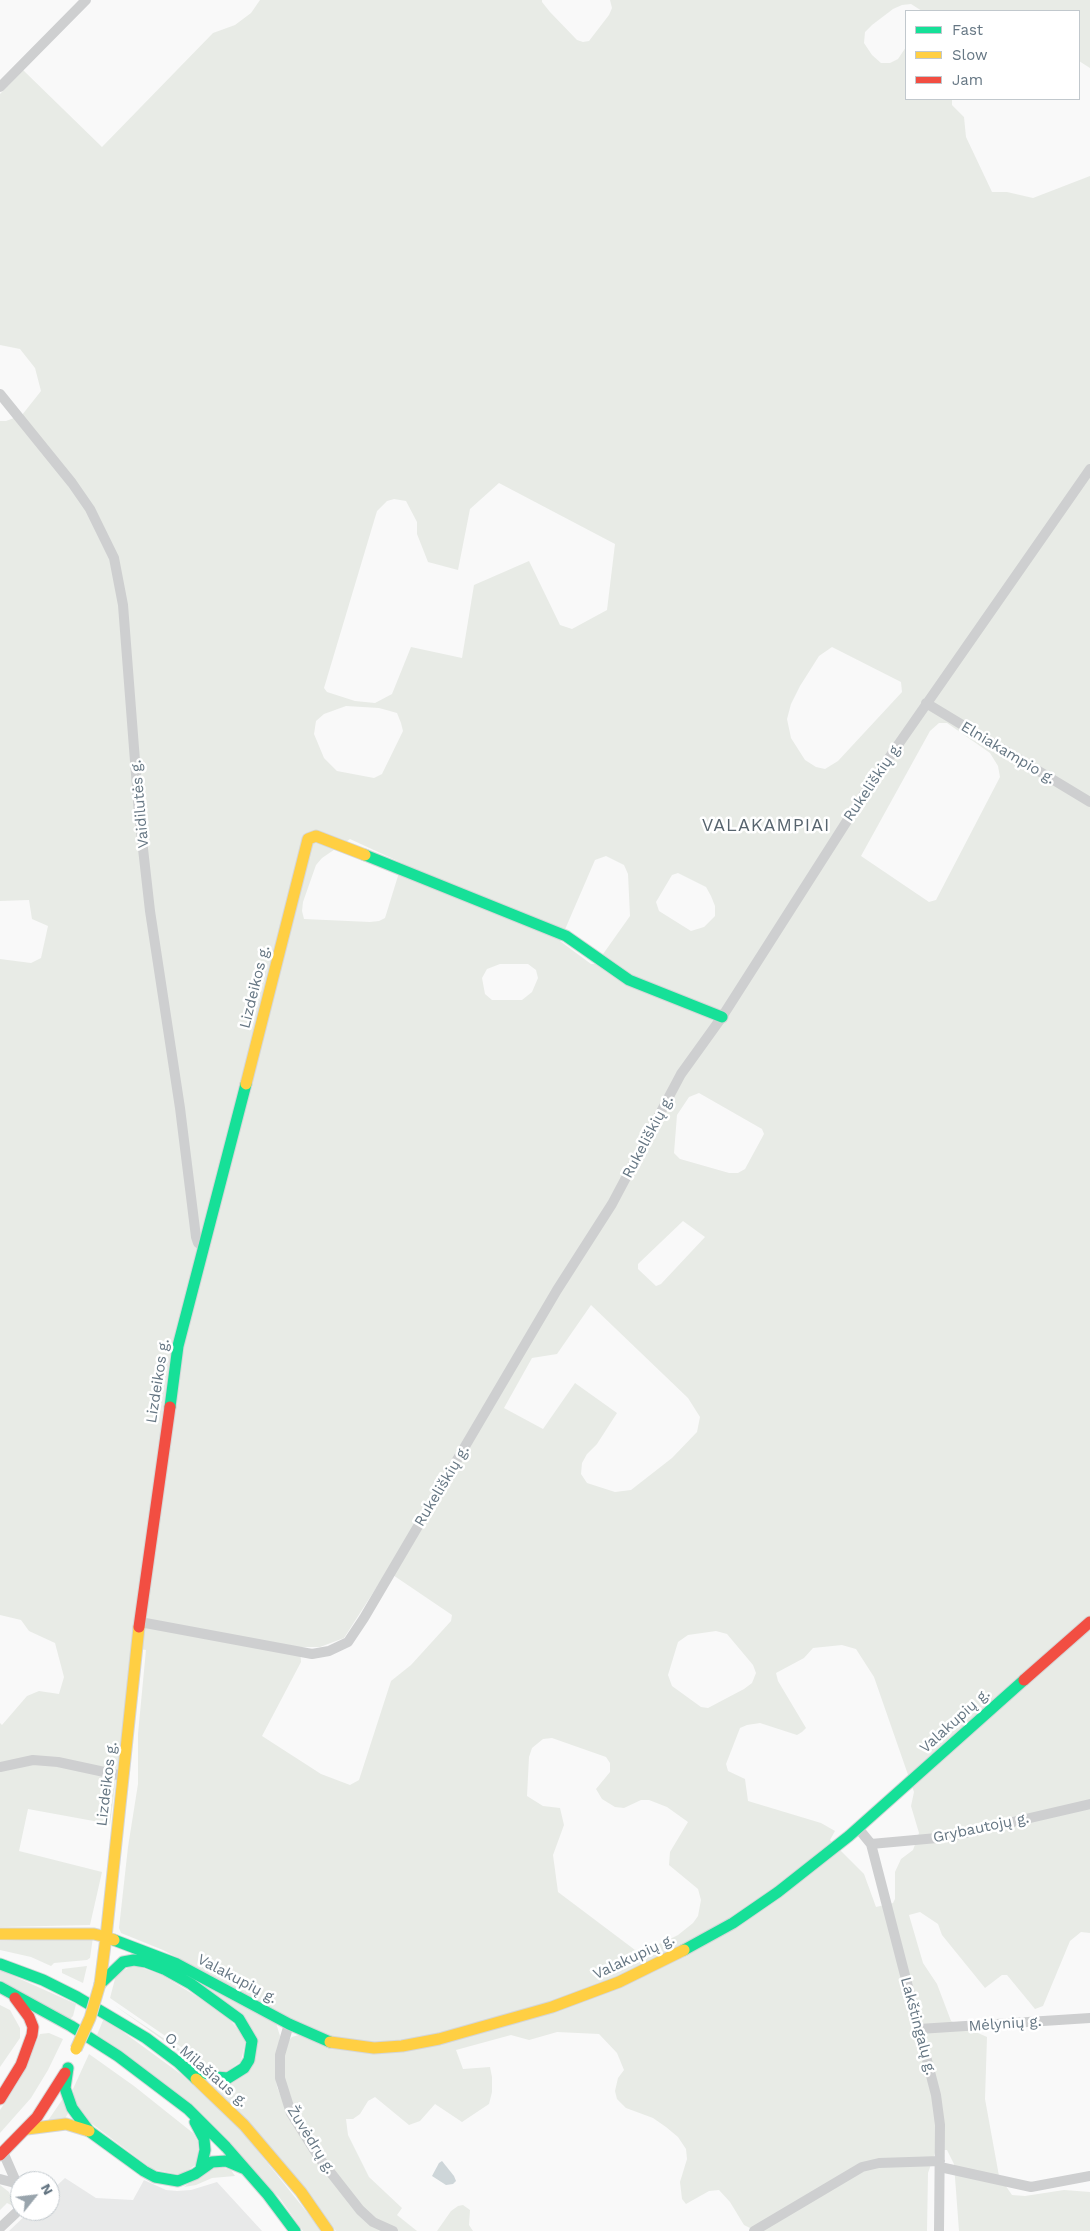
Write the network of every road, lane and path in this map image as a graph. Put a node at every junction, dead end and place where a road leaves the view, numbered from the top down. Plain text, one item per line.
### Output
1 (86, 0) edge
2 (0, 87) edge
3 (0, 394) edge
4 (1090, 469) edge
5 (926, 703) junction
6 (1090, 802) edge
7 (722, 1016) junction
8 (203, 1245) junction
9 (140, 1622) junction
10 (1090, 1622) edge
11 (0, 1767) edge
12 (123, 1776) junction
13 (1090, 1804) edge
14 (858, 1828) junction
15 (871, 1844) junction
16 (0, 1934) edge
17 (106, 1936) junction
18 (0, 1964) edge
19 (164, 1969) junction
20 (201, 1976) junction
21 (100, 1984) junction
22 (4, 1989) edge
23 (1090, 2018) edge
24 (289, 2024) junction
25 (919, 2029) junction
26 (178, 2062) junction
27 (68, 2068) junction
28 (0, 2100) edge
29 (188, 2109) junction
30 (27, 2129) junction
31 (89, 2132) junction
32 (2, 2154) edge
33 (940, 2164) junction
34 (201, 2168) junction
35 (246, 2169) junction
36 (10, 2171) edge
37 (1090, 2176) edge
38 (10, 2218) edge
39 (0, 2228) edge
40 (295, 2231) edge
41 (328, 2231) edge
42 (393, 2231) edge
43 (754, 2231) edge
44 (939, 2231) edge

1 - 2 street
3 - 8 street, Vaidilutės g.
4 - 5 street, Rukeliškių g.
5 - 6 street, Elniakampio g.
5 - 7 street, Rukeliškių g.
7 - 8 street, Lizdeikos g.
7 - 9 street, Rukeliškių g.
8 - 9 street, Lizdeikos g.
9 - 12 street, Lizdeikos g.
10 - 14 street, Valakupių g.
11 - 12 street
12 - 17 street, Lizdeikos g.
13 - 15 street, Grybautojų g.
14 - 15 street, Lakštingalų g.
14 - 24 street, Valakupių g.
15 - 25 street, Lakštingalų g.
16 - 17 street, Valakupių g.
17 - 20 street, Valakupių g.
17 - 21 street, Lizdeikos g.
18 - 26 street, O. Milašiaus g.
19 - 20 street
19 - 21 street
19 - 26 street
20 - 24 street, Valakupių g.
21 - 27 street, Lizdeikos g., bridge
22 - 28 street
22 - 29 street
23 - 25 street, Mėlynių g.
24 - 42 street, Žuvėdrų g.
25 - 33 street, Lakštingalų g.
26 - 41 street, O. Milašiaus g.
27 - 30 street
27 - 31 street
29 - 34 street
29 - 35 street
30 - 31 street
30 - 32 street
31 - 34 street
32 - 36 street
33 - 37 street
33 - 43 street
33 - 44 street, Lakštingalų g.
34 - 35 street
35 - 40 street
38 - 39 street

